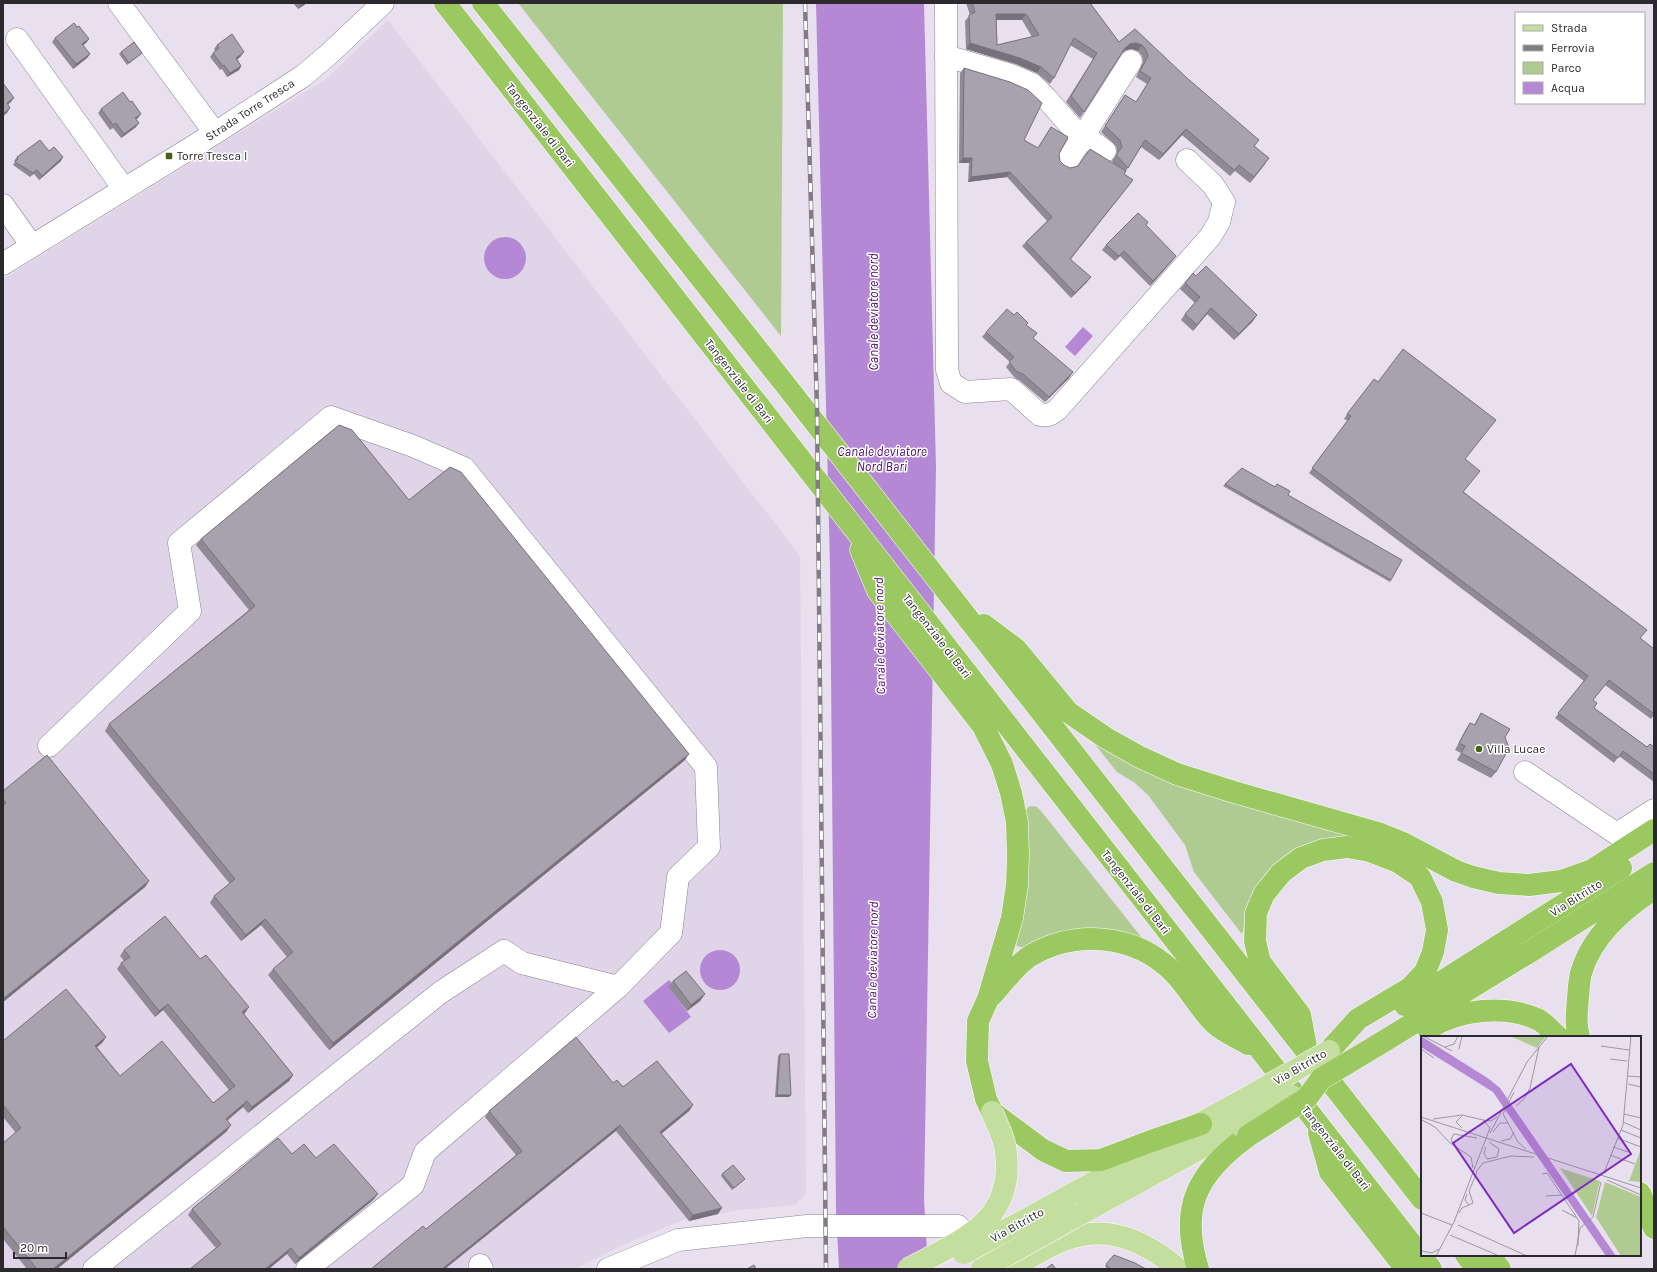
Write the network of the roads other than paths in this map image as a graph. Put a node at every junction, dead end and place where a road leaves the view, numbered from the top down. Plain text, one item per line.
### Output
1 (120, 3) edge
2 (384, 3) edge
3 (445, 3) edge
4 (483, 3) edge
5 (946, 3) edge
6 (18, 39) dead end
7 (946, 56) junction
8 (1131, 61) dead end
9 (215, 133) junction
10 (1085, 136) junction
11 (1105, 151) dead end
12 (1068, 160) dead end
13 (1187, 160) dead end
14 (124, 189) junction
15 (3, 204) edge
16 (32, 246) junction
17 (3, 264) edge
18 (961, 608) junction
19 (944, 659) junction
20 (49, 746) dead end
21 (1526, 772) dead end
22 (1654, 810) edge
23 (1654, 830) edge
24 (1654, 847) edge
25 (1654, 872) edge
26 (1654, 889) edge
27 (618, 987) junction
28 (988, 999) junction
29 (1557, 1036) edge
30 (1579, 1036) edge
31 (1370, 1038) junction
32 (1259, 1050) junction
33 (1307, 1051) junction
34 (1335, 1059) junction
35 (992, 1112) junction
36 (1316, 1122) junction
37 (1200, 1124) junction
38 (1245, 1131) junction
39 (1398, 1168) junction
40 (1421, 1183) edge
41 (1641, 1196) edge
42 (1421, 1198) edge
43 (1654, 1228) edge
44 (1467, 1256) edge
45 (1490, 1256) edge
46 (94, 1269) edge
47 (307, 1269) edge
48 (608, 1269) edge
49 (908, 1269) edge
50 (935, 1269) edge
51 (982, 1269) edge
52 (995, 1269) edge
53 (1009, 1269) edge
54 (1178, 1269) edge
55 (1198, 1269) edge
56 (1406, 1269) edge
57 (1431, 1269) edge
58 (1477, 1269) edge
59 (1500, 1269) edge

1 - 9 street
2 - 9 street, Strada Torre Tresca
3 - 19 highway, Tangenziale di Bari
4 - 18 highway
5 - 7 street
6 - 14 street
7 - 10 street
7 - 13 street
8 - 10 street
9 - 14 street, Strada Torre Tresca
10 - 11 street
10 - 12 street
14 - 16 street, Strada Torre Tresca
15 - 16 street
16 - 17 street, Strada Torre Tresca
18 - 23 highway
18 - 33 highway
19 - 28 highway
19 - 32 highway, Tangenziale di Bari
20 - 27 street
21 - 22 street
24 - 31 highway, Via Bitritto
25 - 31 highway, Via Bitritto
26 - 30 highway
27 - 46 street
27 - 47 street
28 - 32 highway
28 - 35 highway
29 - 34 highway
31 - 34 highway, Via Bitritto, bridge
32 - 36 highway, Tangenziale di Bari
33 - 34 highway
33 - 39 highway
34 - 37 main road, Via Bitritto, bridge
34 - 38 highway, Via Bitritto, bridge
35 - 37 highway
35 - 49 main road, bridge
36 - 56 highway
36 - 57 highway, Tangenziale di Bari
37 - 50 main road, Via Bitritto, bridge
38 - 51 main road, Via Bitritto, bridge
38 - 55 highway
39 - 40 highway
39 - 42 highway
41 - 43 highway
44 - 58 highway
45 - 59 highway
48 - 52 street, bridge
53 - 54 main road

